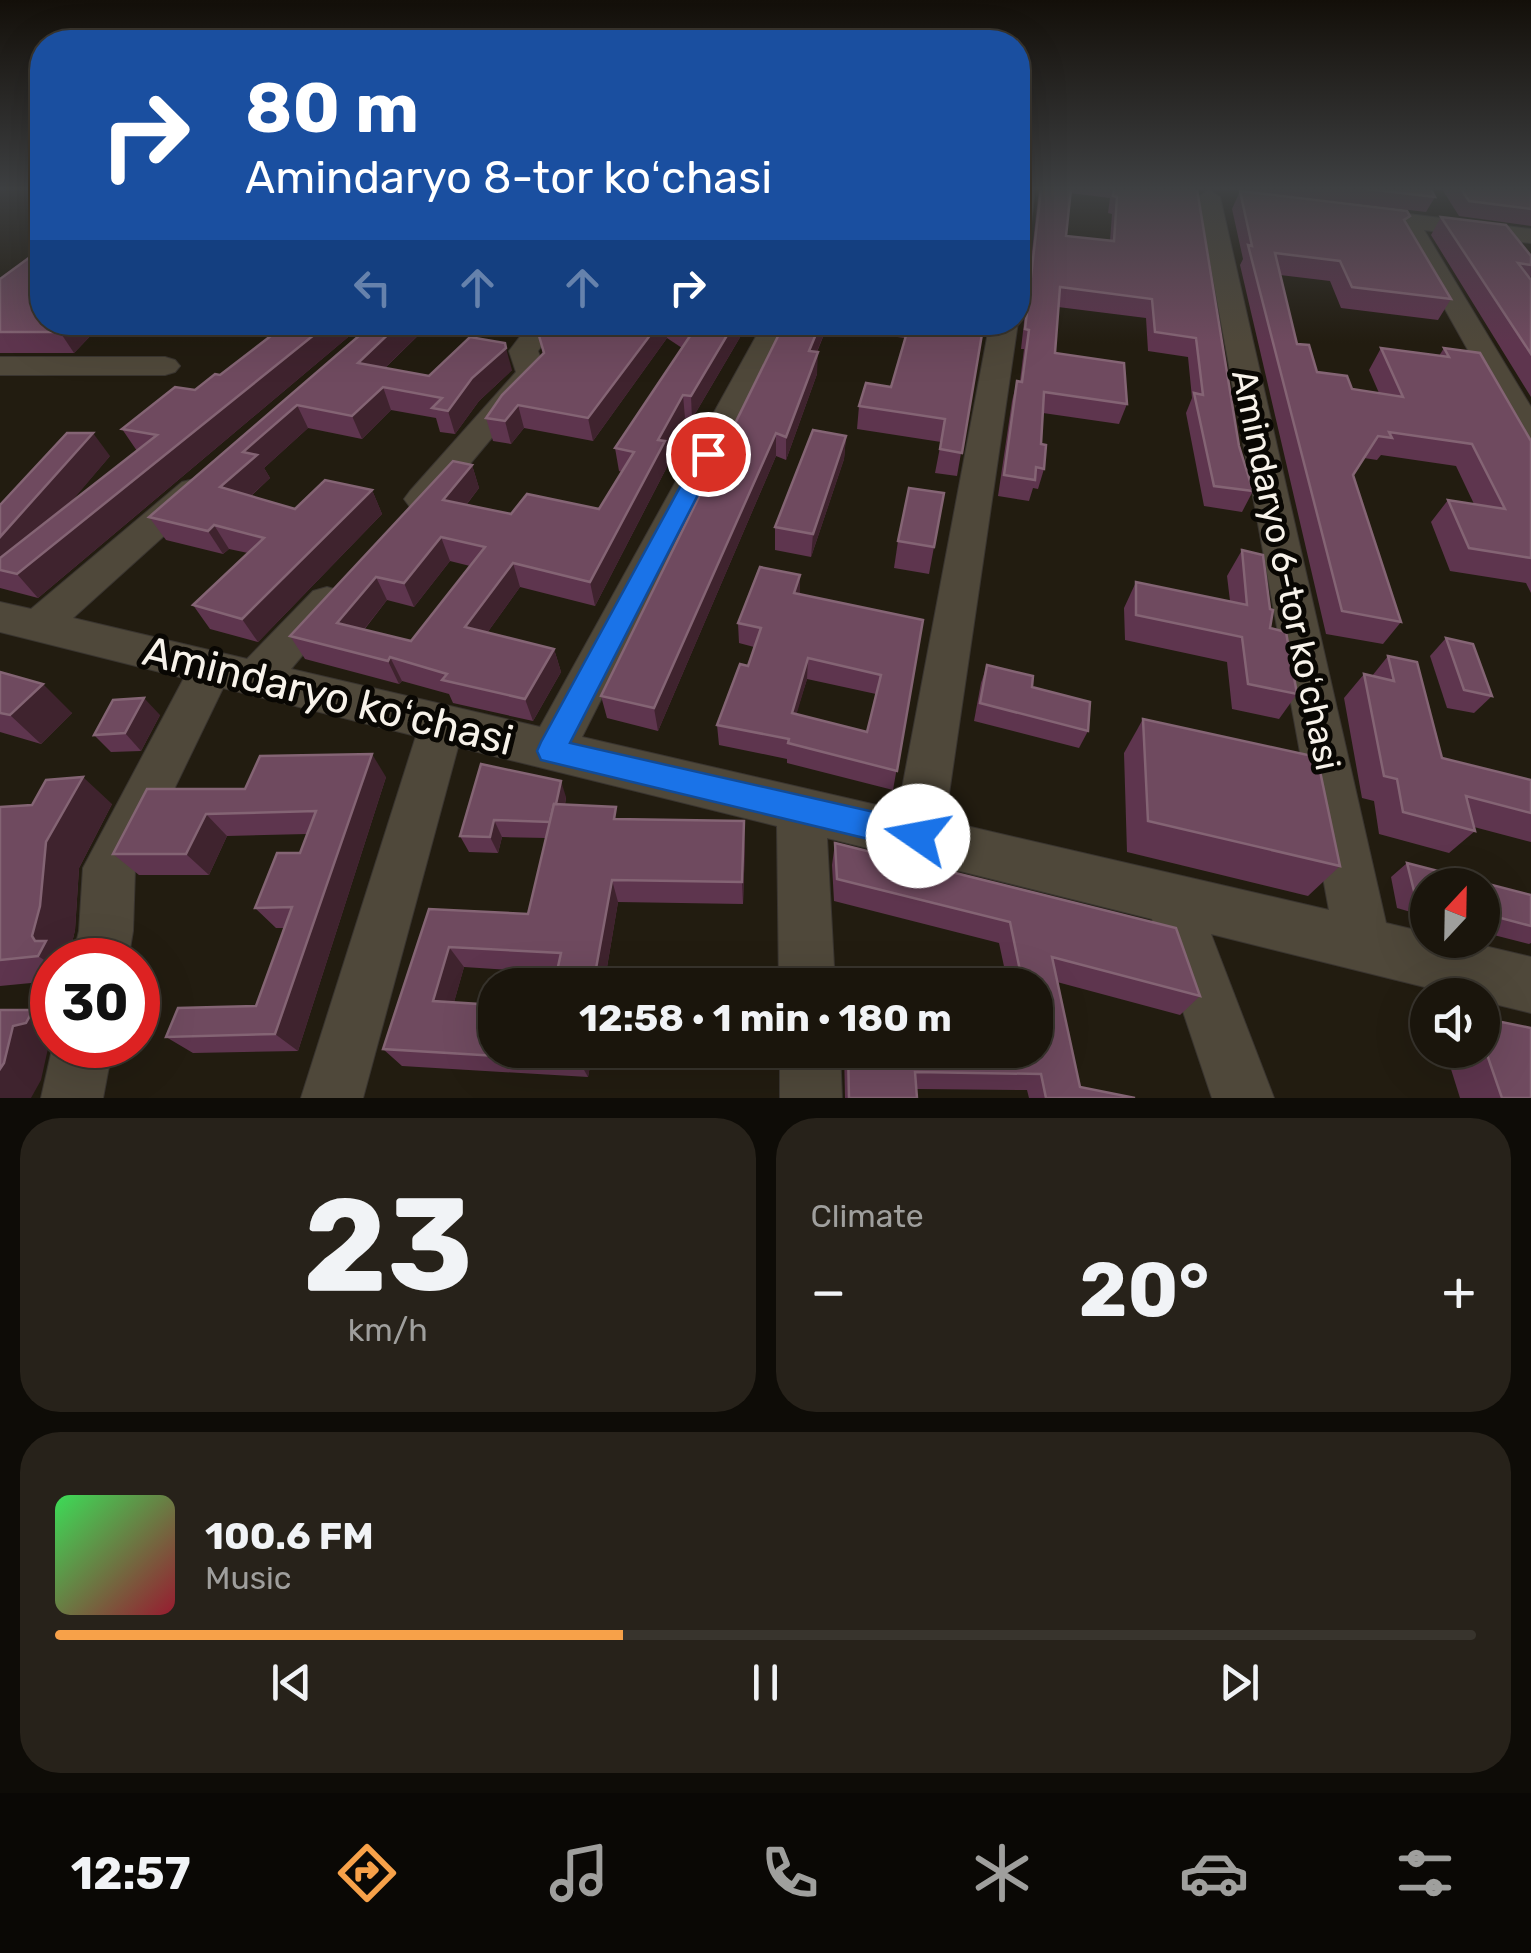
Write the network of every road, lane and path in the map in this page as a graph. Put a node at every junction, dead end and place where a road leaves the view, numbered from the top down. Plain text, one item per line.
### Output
1 (1217, 240) edge
2 (1418, 240) edge
3 (535, 335) edge
4 (771, 335) edge
5 (1002, 335) edge
6 (0, 366) edge
7 (166, 366) dead end
8 (1531, 434) edge
9 (213, 474) edge
10 (393, 530) edge
11 (352, 574) edge
12 (19, 622) edge
13 (235, 672) junction
14 (442, 724) junction
15 (551, 751) junction
16 (801, 811) junction
17 (918, 836) junction
18 (1171, 898) junction
19 (105, 938) edge
20 (1363, 943) junction
21 (806, 968) edge
22 (1531, 985) edge
23 (78, 1068) edge
24 (811, 1068) edge
25 (72, 1098) edge
26 (332, 1098) edge
27 (812, 1098) edge
28 (1243, 1098) edge

1 - 20 street, Amindaryo 6-tor koʻchasi
2 - 8 street
3 - 10 street
4 - 15 street
5 - 17 street
6 - 7 street
9 - 12 street
11 - 13 street
12 - 13 street, Amindaryo koʻchasi
13 - 14 street, Amindaryo koʻchasi
13 - 19 street
14 - 15 street, Amindaryo koʻchasi
14 - 26 street
15 - 16 street, Amindaryo koʻchasi
16 - 17 street, Amindaryo koʻchasi
16 - 21 street
17 - 18 street, Amindaryo koʻchasi
18 - 20 street, Amindaryo koʻchasi
18 - 28 street
20 - 22 street, Amindaryo koʻchasi
23 - 25 street
24 - 27 street

